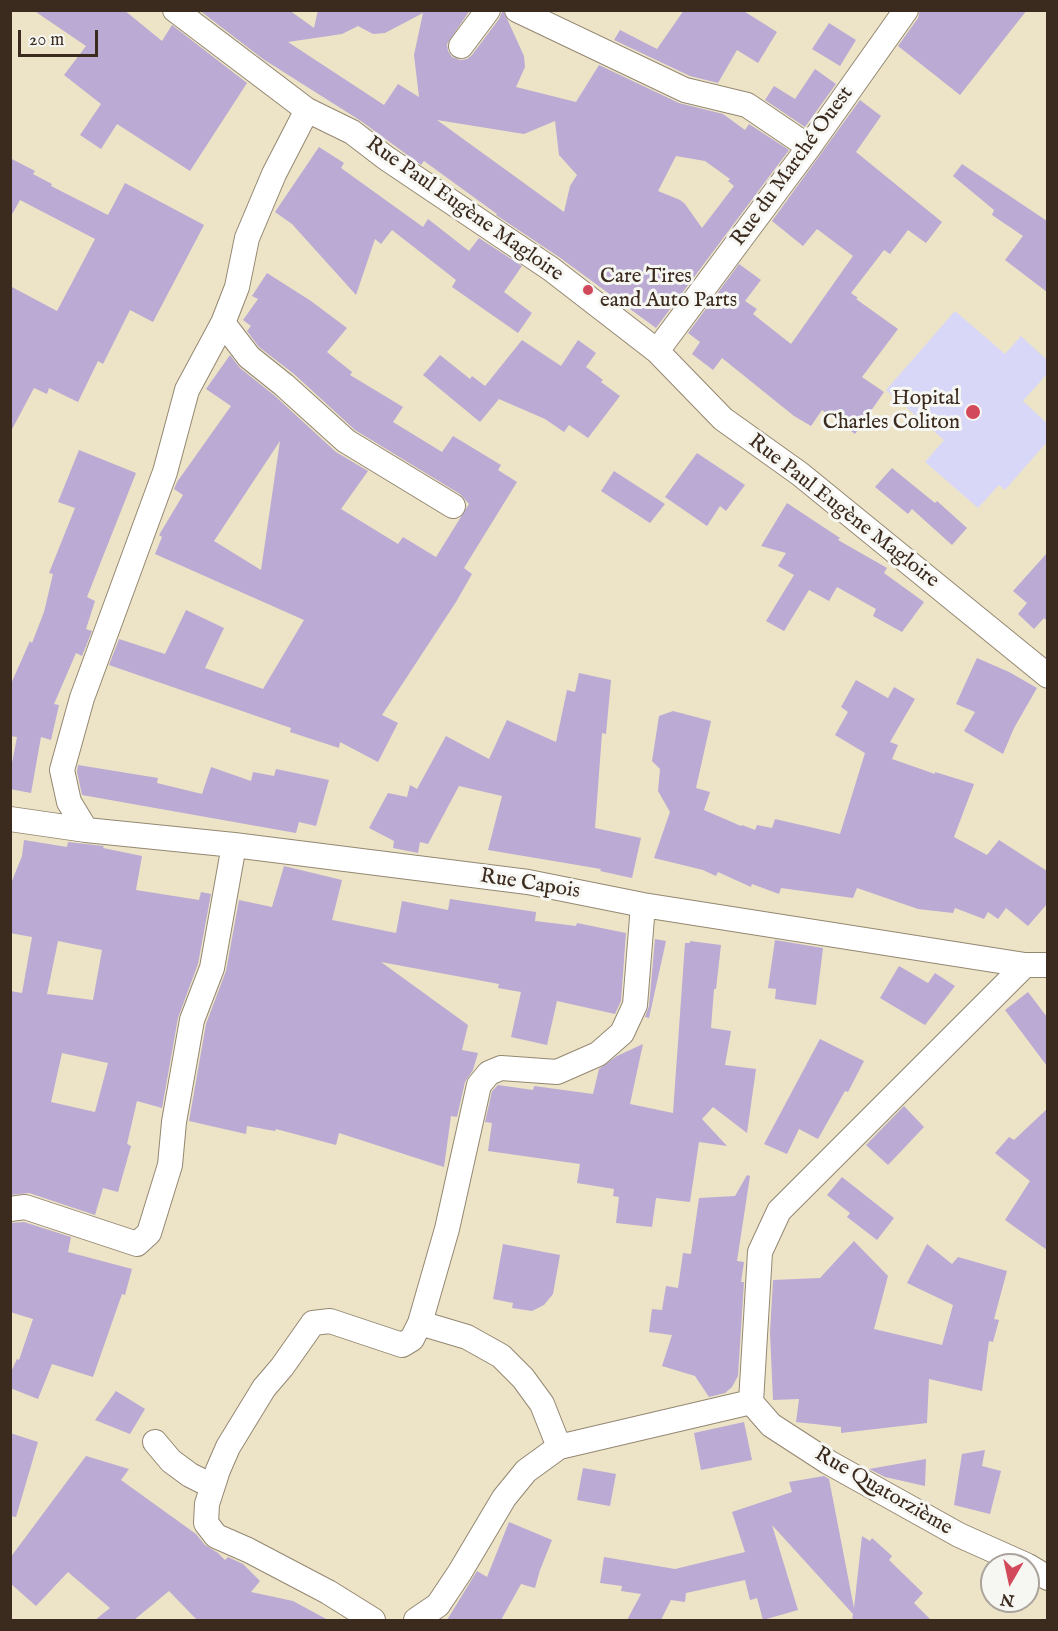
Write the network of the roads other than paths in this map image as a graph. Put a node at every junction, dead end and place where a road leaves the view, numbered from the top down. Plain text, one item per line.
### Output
1 (175, 10) edge
2 (488, 10) edge
3 (517, 10) edge
4 (906, 10) edge
5 (461, 46) dead end
6 (307, 110) junction
7 (808, 147) junction
8 (223, 322) junction
9 (657, 351) junction
10 (453, 506) dead end
11 (1047, 676) edge
12 (10, 819) edge
13 (86, 830) junction
14 (234, 845) junction
15 (643, 905) junction
16 (1036, 965) edge
17 (10, 1209) edge
18 (420, 1323) junction
19 (751, 1402) junction
20 (155, 1442) dead end
21 (559, 1447) junction
22 (212, 1486) junction
23 (1000, 1553) edge
24 (373, 1620) edge
25 (416, 1620) edge

1 - 6 street, Rue Paul Eugène Magloire
2 - 5 street
3 - 7 street
4 - 7 street, Rue du Marché Ouest
6 - 8 street
6 - 9 street, Rue Paul Eugène Magloire
7 - 9 street, Rue du Marché Ouest
8 - 10 street
8 - 13 street
9 - 11 street, Rue Paul Eugène Magloire
12 - 13 street, Rue Capois
13 - 14 street, Rue Capois
14 - 15 street, Rue Capois
14 - 17 street
15 - 16 street, Rue Capois
15 - 18 street
16 - 19 street
18 - 21 street
18 - 22 street
19 - 21 street
19 - 23 street, Rue Quatorzième
20 - 22 street
21 - 25 street
22 - 24 street

